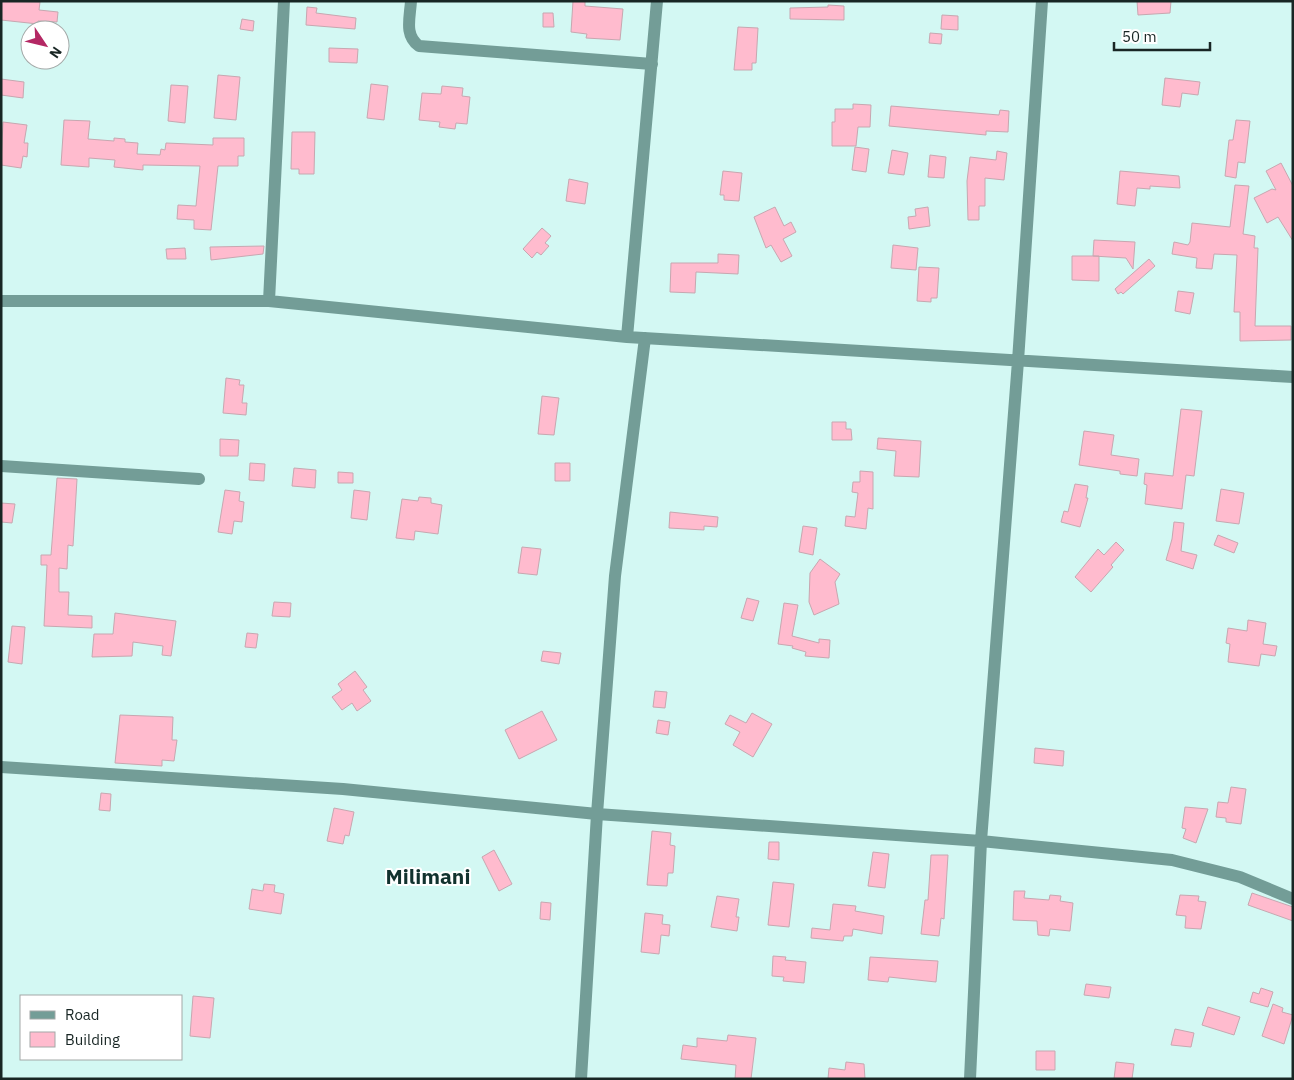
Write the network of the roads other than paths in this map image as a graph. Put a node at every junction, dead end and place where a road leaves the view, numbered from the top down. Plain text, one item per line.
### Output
1 (284, 1) edge
2 (411, 1) edge
3 (657, 1) edge
4 (1042, 1) edge
5 (652, 64) junction
6 (1, 301) edge
7 (268, 301) junction
8 (627, 336) junction
9 (644, 338) junction
10 (1018, 361) junction
11 (1293, 377) edge
12 (1, 466) edge
13 (199, 479) dead end
14 (1, 767) edge
15 (597, 814) junction
16 (981, 841) junction
17 (1293, 899) edge
18 (581, 1079) edge
19 (970, 1079) edge

1 - 7 street
2 - 5 street
3 - 5 street
4 - 10 street
5 - 8 street
6 - 7 street
7 - 8 street
8 - 9 street
9 - 10 street
9 - 15 street
10 - 11 street
10 - 16 street
12 - 13 street
14 - 15 street
15 - 16 street
15 - 18 street
16 - 17 street
16 - 19 street

